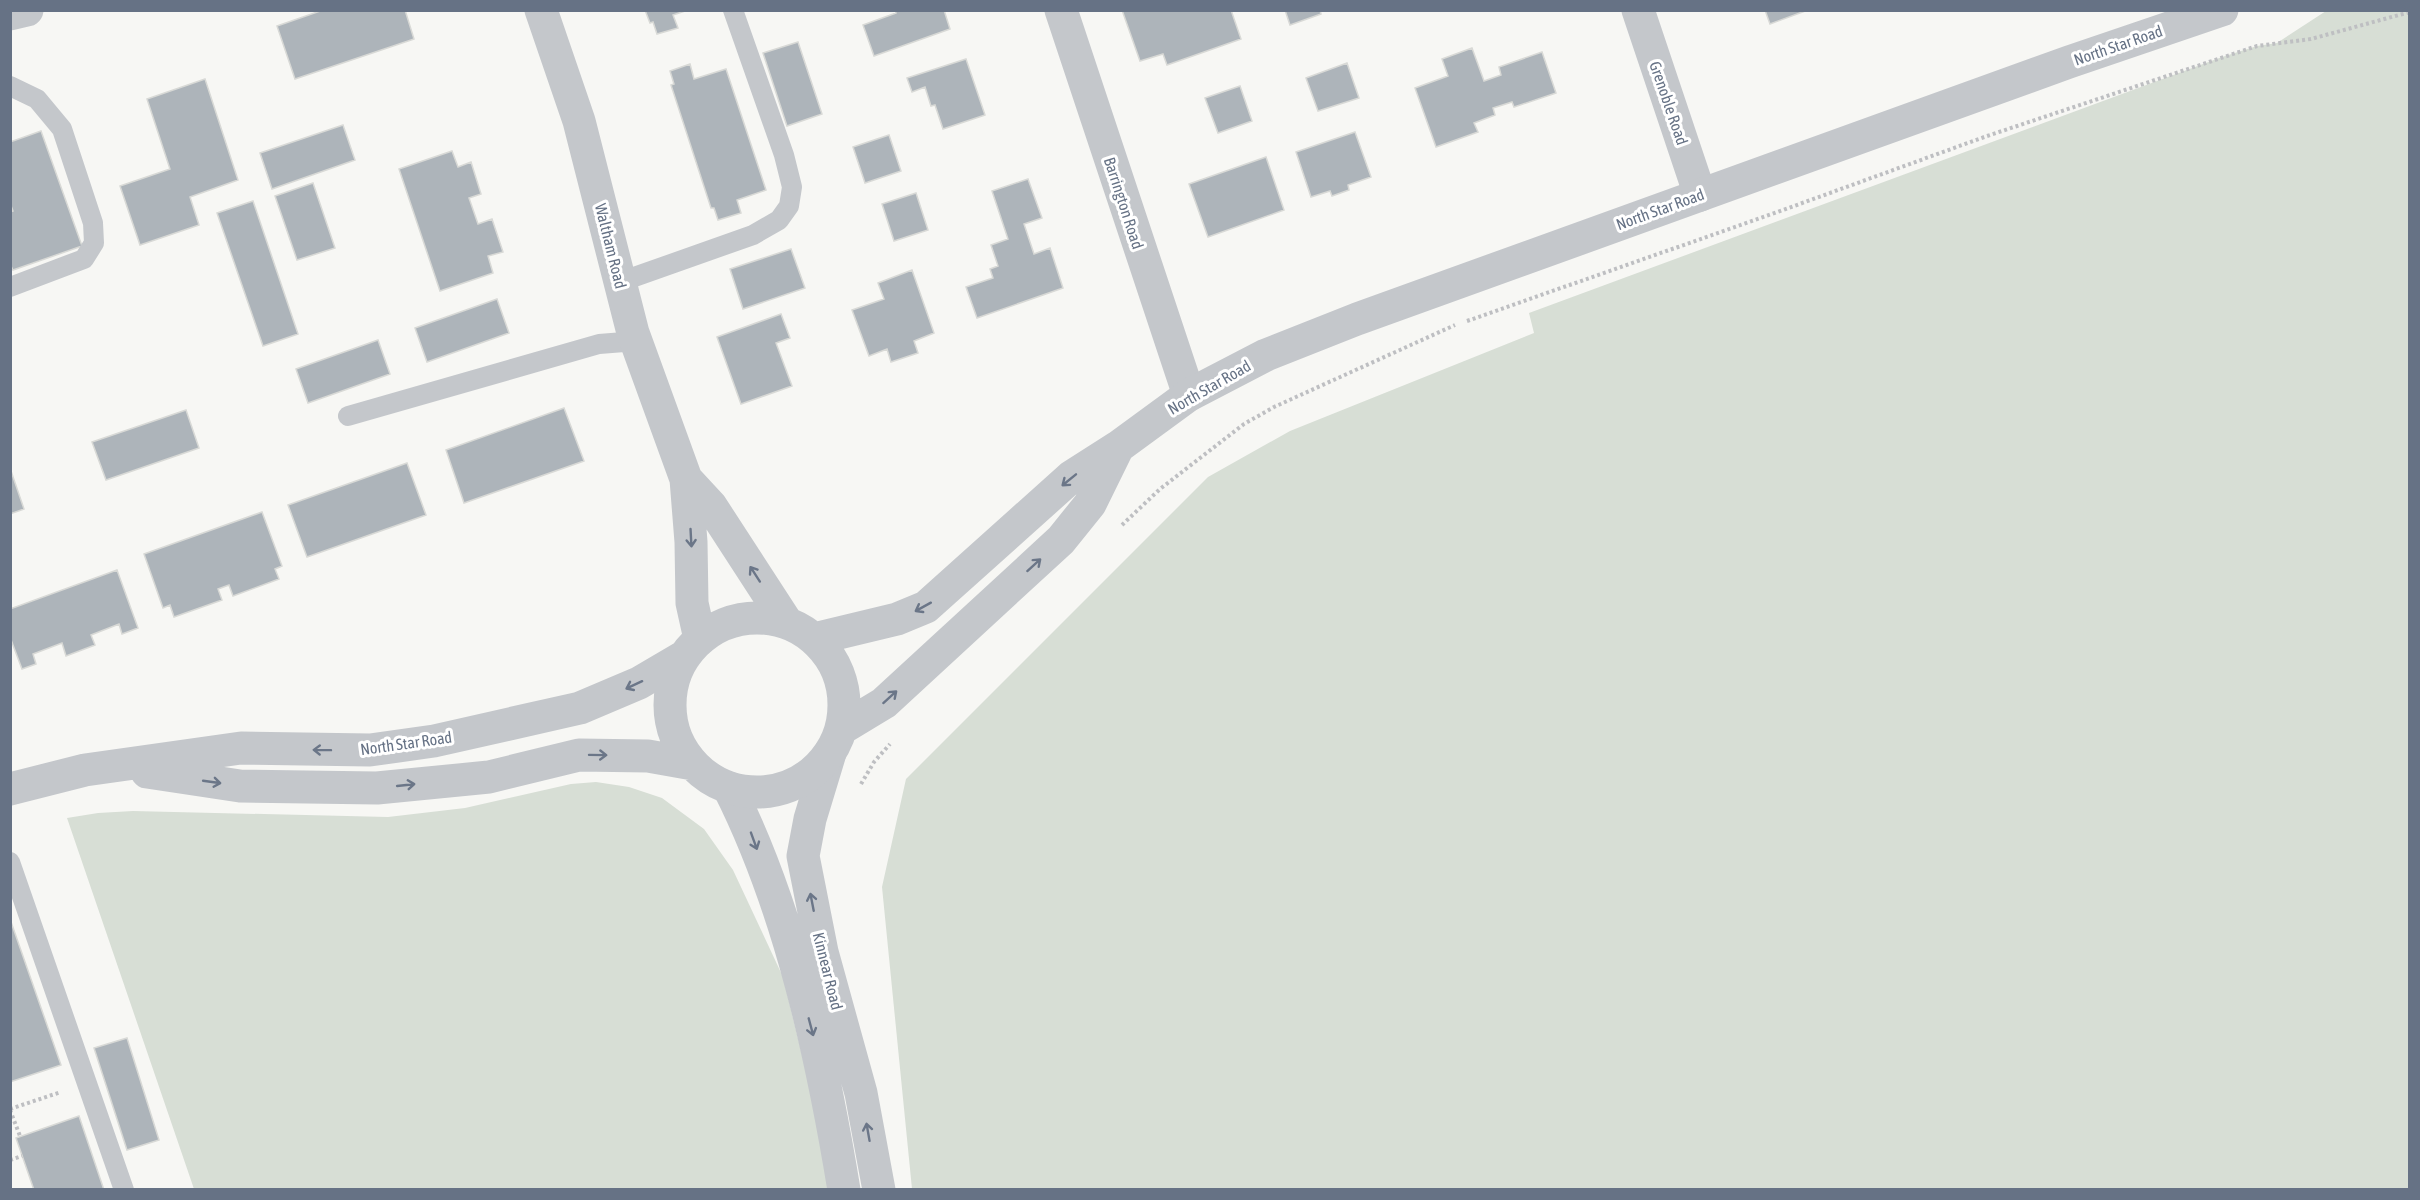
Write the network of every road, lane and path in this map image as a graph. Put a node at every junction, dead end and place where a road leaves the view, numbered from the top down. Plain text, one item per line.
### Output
1 (27, 10) edge
2 (541, 10) edge
3 (733, 10) edge
4 (1061, 10) edge
5 (1638, 10) edge
6 (2222, 10) edge
7 (2409, 12) edge
8 (10, 14) edge
9 (10, 86) edge
10 (1700, 195) junction
11 (620, 282) junction
12 (10, 287) edge
13 (637, 341) junction
14 (1188, 395) junction
15 (348, 416) dead end
16 (1118, 447) junction
17 (686, 479) junction
18 (1121, 527) dead end
19 (801, 631) junction
20 (692, 647) junction
21 (836, 741) junction
22 (893, 741) dead end
23 (693, 764) junction
24 (112, 767) junction
25 (860, 786) dead end
26 (729, 788) junction
27 (10, 789) edge
28 (10, 862) edge
29 (87, 1083) junction
30 (10, 1109) edge
31 (20, 1137) dead end
32 (22, 1156) dead end
33 (10, 1160) edge
34 (124, 1190) edge
35 (844, 1190) edge
36 (879, 1190) edge

1 - 8 street
2 - 11 street, Waltham Road
3 - 11 lane
4 - 14 street, Barrington Road
5 - 10 street, Grenoble Road
6 - 10 street, North Star Road
7 - 18 path
9 - 12 lane
10 - 14 street, North Star Road
11 - 13 street, Waltham Road
13 - 15 lane
13 - 17 street, Waltham Road
14 - 16 street, North Star Road
16 -> 19 street, North Star Road
21 -> 16 street, North Star Road
19 -> 17 street, Waltham Road
17 -> 20 street, Waltham Road
19 - 20 street
19 - 21 street
20 - 23 street
20 -> 24 street, North Star Road
21 - 26 street
36 -> 21 street, Kinnear Road
22 - 25 path
24 -> 23 street, North Star Road
23 - 26 street
24 - 27 street, North Star Road
26 -> 35 street, Kinnear Road
28 - 29 lane
29 - 30 path
29 - 34 lane
30 - 31 path
32 - 33 path

